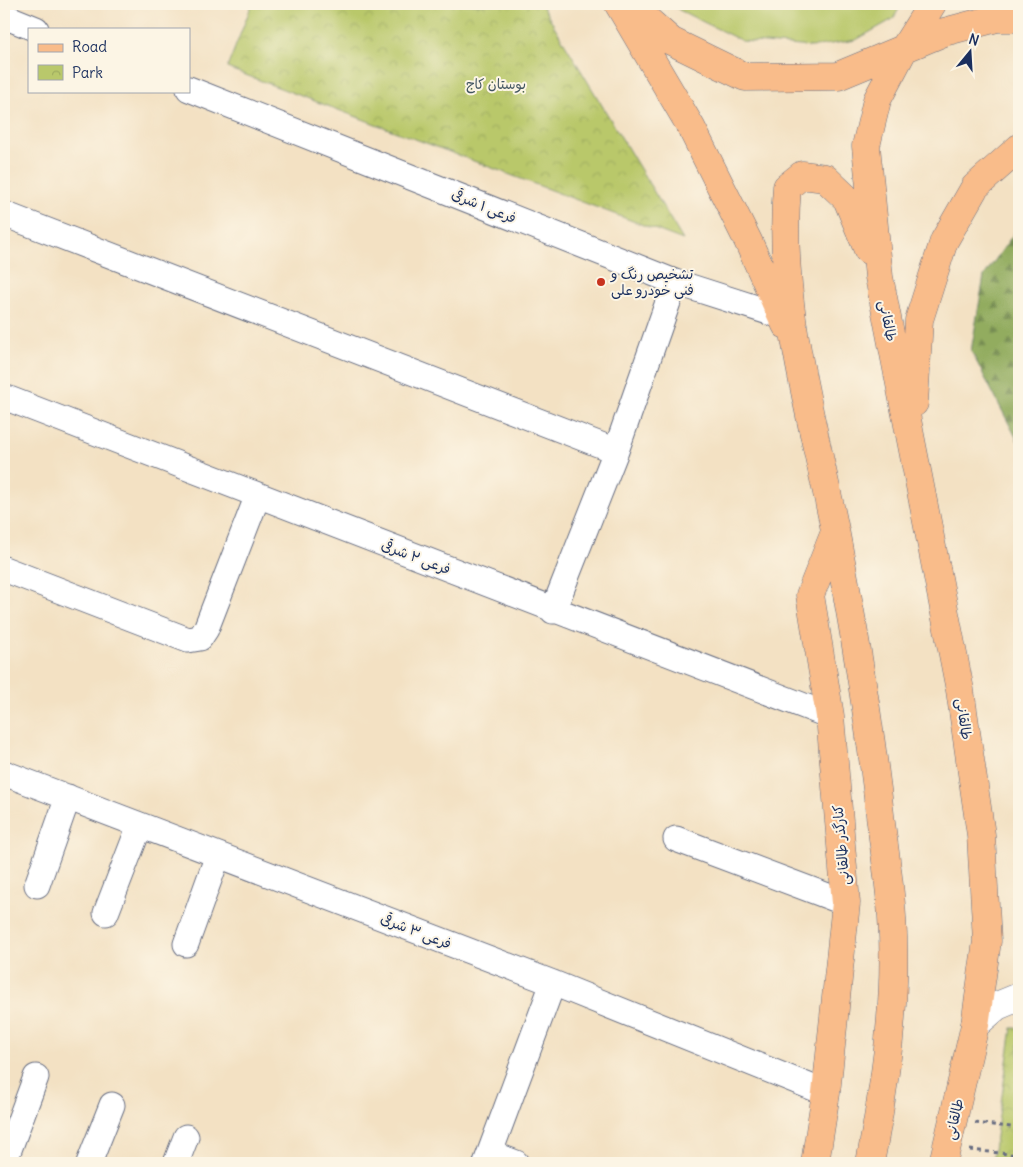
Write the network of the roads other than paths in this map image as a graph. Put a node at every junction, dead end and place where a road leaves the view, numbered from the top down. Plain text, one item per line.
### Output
1 (618, 4) edge
2 (629, 4) edge
3 (932, 4) edge
4 (4, 16) edge
5 (1019, 18) edge
6 (34, 28) edge
7 (905, 47) junction
8 (190, 89) edge
9 (1019, 148) edge
10 (4, 214) edge
11 (879, 277) junction
12 (675, 282) junction
13 (788, 328) junction
14 (4, 397) edge
15 (911, 442) junction
16 (616, 451) junction
17 (258, 496) junction
18 (835, 532) junction
19 (4, 569) edge
20 (553, 611) junction
21 (830, 716) junction
22 (4, 773) edge
23 (68, 797) junction
24 (140, 825) junction
25 (676, 839) dead end
26 (218, 855) junction
27 (38, 885) dead end
28 (846, 903) junction
29 (106, 913) dead end
30 (186, 944) dead end
31 (553, 983) junction
32 (1019, 997) edge
33 (975, 1025) junction
34 (36, 1077) dead end
35 (826, 1093) junction
36 (112, 1106) dead end
37 (186, 1137) dead end
38 (948, 1143) edge
39 (488, 1158) edge
40 (6, 1162) edge
41 (89, 1163) edge
42 (176, 1163) edge
43 (516, 1163) edge
44 (815, 1163) edge
45 (870, 1163) edge

1 - 13 main road
2 - 7 main road
3 - 7 main road
4 - 6 street
5 - 7 main road
7 - 11 main road
8 - 12 street, فرعی ۱ شرقی
9 - 15 main road
10 - 16 street
11 - 13 main road
11 - 15 main road, طالقانی
12 - 13 street, فرعی ۱ شرقی
12 - 16 street
13 - 18 main road
14 - 17 street, فرعی ۲ شرقی
15 - 33 main road, طالقانی
16 - 20 street
17 - 19 street
17 - 20 street, فرعی ۲ شرقی
18 - 21 main road, کنارگذر طالقانی
18 - 45 main road
20 - 21 street, فرعی ۲ شرقی
21 - 28 main road, کنارگذر طالقانی
22 - 23 street, فرعی ۳ شرقی
23 - 24 street, فرعی ۳ شرقی
23 - 27 street
24 - 26 street, فرعی ۳ شرقی
24 - 29 street
25 - 28 street
26 - 30 street
26 - 31 street, فرعی ۳ شرقی
28 - 35 main road, کنارگذر طالقانی
31 - 35 street, فرعی ۳ شرقی
31 - 39 street
32 - 33 street
33 - 38 main road, طالقانی
34 - 40 street
35 - 44 main road, کنارگذر طالقانی
36 - 41 street
37 - 42 street
39 - 43 street

